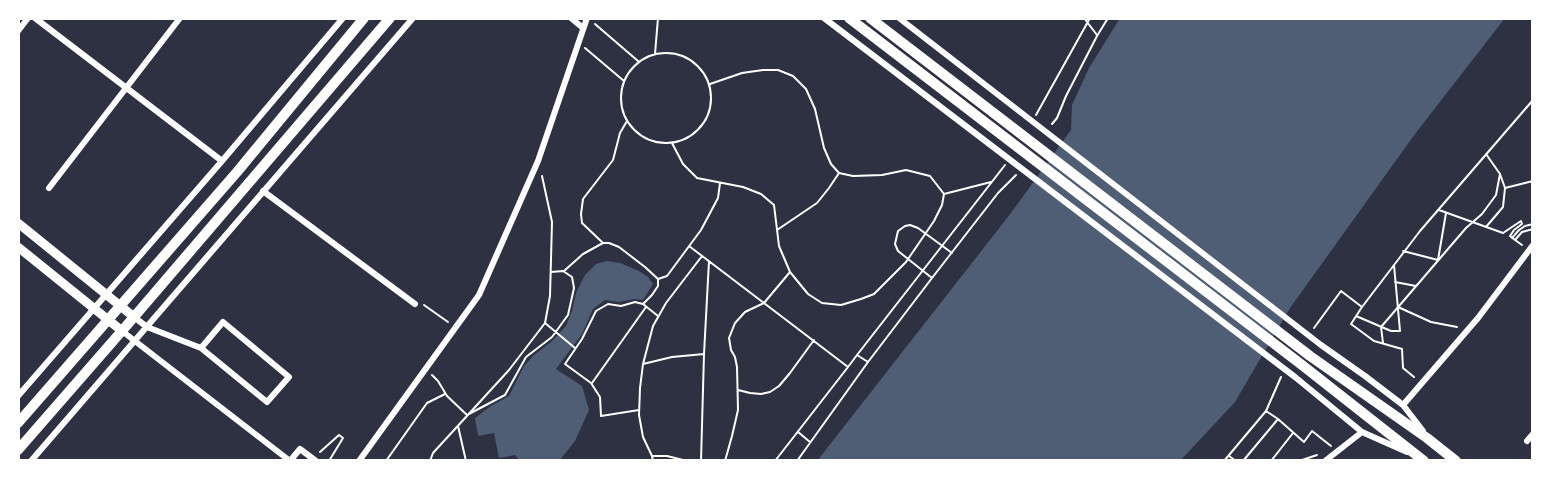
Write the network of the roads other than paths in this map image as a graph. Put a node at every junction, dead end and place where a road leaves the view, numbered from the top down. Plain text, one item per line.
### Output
1 (28, 18) edge
2 (35, 18) edge
3 (180, 18) edge
4 (343, 18) edge
5 (363, 18) edge
6 (390, 18) edge
7 (413, 18) edge
8 (571, 18) edge
9 (588, 18) edge
10 (824, 18) edge
11 (849, 18) edge
12 (870, 18) edge
13 (898, 18) edge
14 (583, 28) junction
15 (18, 31) edge
16 (126, 88) junction
17 (222, 162) junction
18 (49, 188) dead end
19 (263, 191) junction
20 (18, 223) edge
21 (18, 247) edge
22 (1531, 248) edge
23 (107, 295) junction
24 (415, 304) road end
25 (121, 305) junction
26 (95, 309) junction
27 (134, 317) junction
28 (108, 320) junction
29 (147, 327) junction
30 (122, 331) junction
31 (135, 341) junction
32 (201, 348) junction
33 (18, 396) edge
34 (1403, 405) junction
35 (18, 423) edge
36 (1362, 432) junction
37 (1533, 434) edge
38 (1428, 438) junction
39 (1527, 441) dead end
40 (18, 450) edge
41 (1421, 459) edge
42 (31, 461) edge
43 (290, 461) edge
44 (316, 461) edge
45 (359, 461) edge
46 (1325, 461) edge
47 (1456, 461) edge

1 - 15 street
2 - 16 street
3 - 16 street
4 - 17 street
5 - 25 main road
6 - 27 main road
7 - 19 street
8 - 14 street
9 - 14 street
10 - 36 street
11 - 41 main road
12 - 38 main road
13 - 34 street
14 - 45 street
16 - 17 street
16 - 18 street
17 - 23 street
19 - 24 street
19 - 29 street
20 - 23 street
21 - 26 street
22 - 34 street
23 - 25 street
23 - 26 street
25 - 27 street
25 - 28 main road
26 - 28 street
26 - 33 street
27 - 29 street
27 - 30 main road
28 - 30 street
28 - 35 main road
29 - 31 street
29 - 32 street
30 - 31 street
30 - 40 main road
31 - 42 street
31 - 43 street
32 - 32 street
34 - 38 street
36 - 41 street
36 - 46 street
37 - 39 street
38 - 47 main road
43 - 44 street

